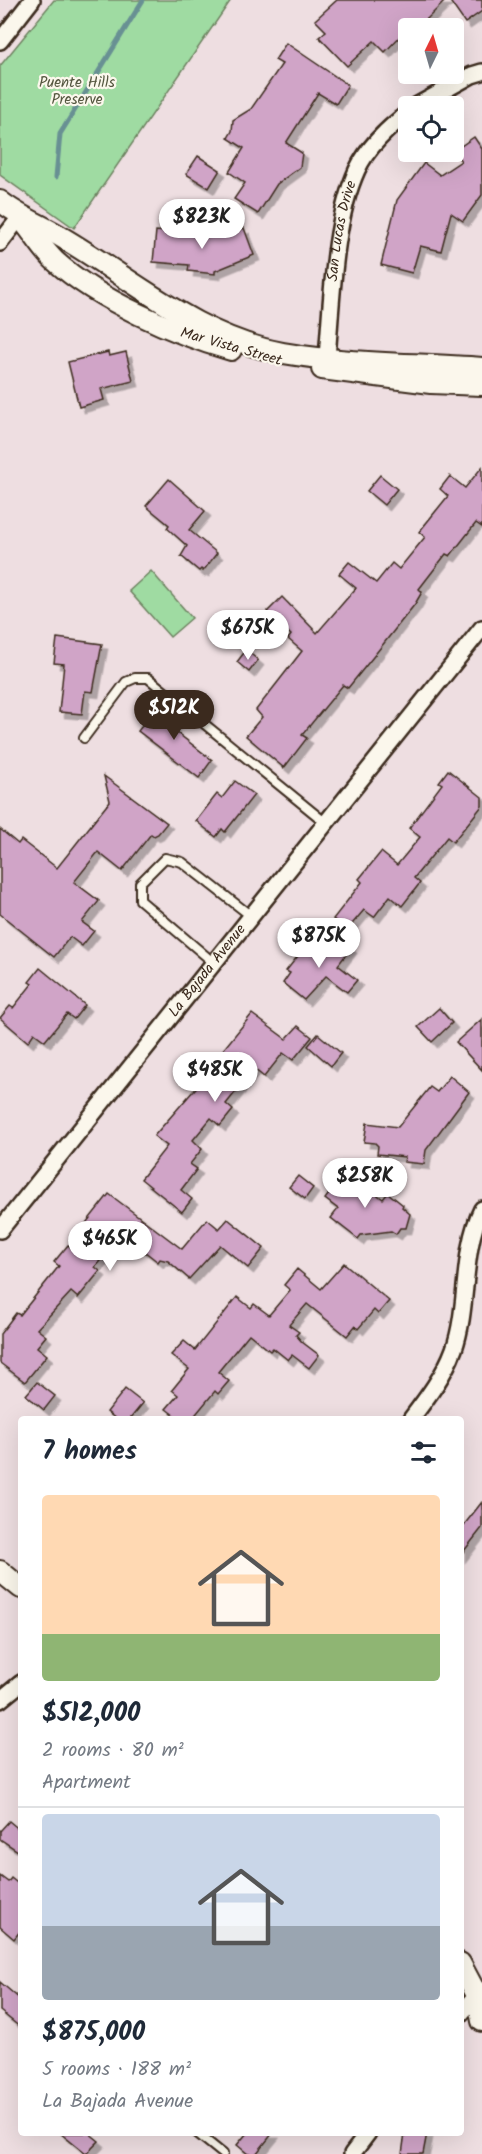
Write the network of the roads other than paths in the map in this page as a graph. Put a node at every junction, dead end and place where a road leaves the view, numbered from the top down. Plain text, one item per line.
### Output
1 (32, 0) edge
2 (0, 41) edge
3 (482, 72) edge
4 (434, 96) edge
5 (398, 120) edge
6 (0, 201) edge
7 (20, 217) junction
8 (0, 243) edge
9 (326, 363) junction
10 (482, 368) edge
11 (482, 385) edge
12 (482, 628) edge
13 (84, 738) dead end
14 (326, 824) junction
15 (251, 916) junction
16 (214, 963) junction
17 (482, 1209) edge
18 (0, 1230) edge
19 (413, 1416) edge
20 (0, 1571) edge
21 (18, 1586) edge
22 (18, 1685) edge
23 (0, 1700) edge
24 (464, 1968) edge
25 (479, 1992) edge
26 (464, 2010) edge
27 (482, 2021) edge
28 (201, 2136) edge
29 (366, 2136) edge
30 (223, 2154) edge
31 (352, 2154) edge

1 - 2 street
3 - 4 street
5 - 9 street, San Lucas Drive
6 - 7 street, Mar Vista Street
7 - 8 street
7 - 9 street, Mar Vista Street
9 - 10 street, Mar Vista Street
9 - 11 street, Mar Vista Street
12 - 14 street, La Bajada Avenue
13 - 14 lane
14 - 15 street, La Bajada Avenue
15 - 16 street, La Bajada Avenue
15 - 16 lane
16 - 18 street, La Bajada Avenue
17 - 19 street
20 - 21 street
22 - 23 street
24 - 25 street
25 - 26 street
25 - 27 street
28 - 30 lane
29 - 31 street

